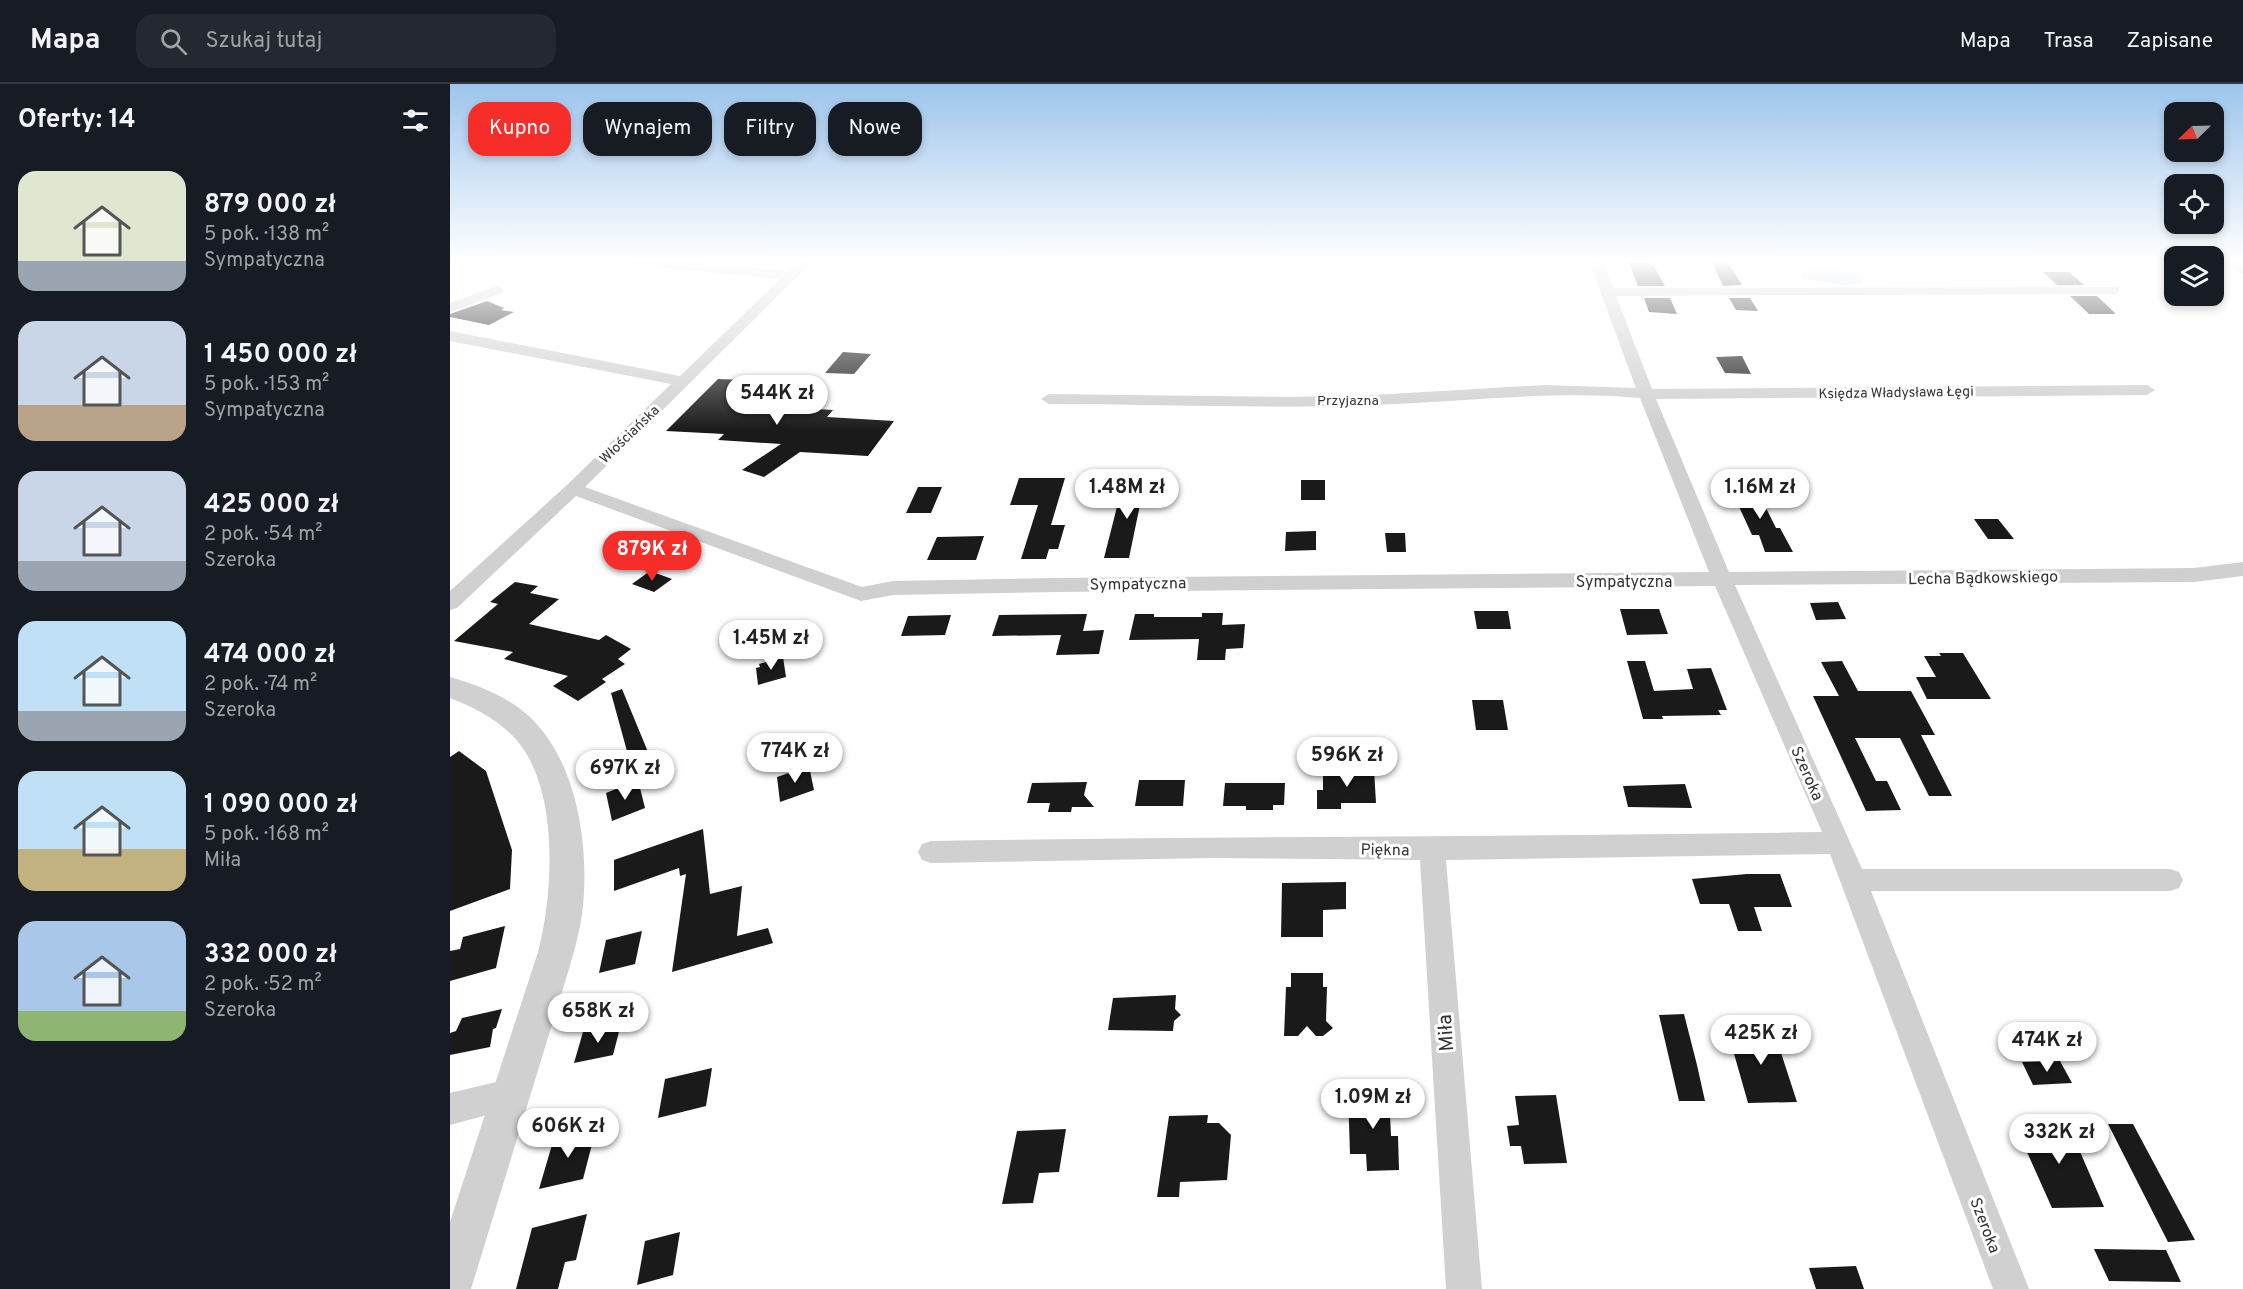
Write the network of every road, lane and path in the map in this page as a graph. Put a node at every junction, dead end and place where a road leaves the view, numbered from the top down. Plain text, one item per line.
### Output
1 (749, 317) edge
2 (1618, 317) edge
3 (450, 336) edge
4 (683, 381) junction
5 (2146, 390) dead end
6 (1646, 394) junction
7 (1049, 399) dead end
8 (573, 489) junction
9 (2243, 569) edge
10 (1723, 581) junction
11 (450, 603) edge
12 (450, 687) edge
13 (1839, 843) junction
14 (1432, 849) junction
15 (931, 852) dead end
16 (1853, 880) junction
17 (2170, 880) dead end
18 (513, 1094) junction
19 (450, 1109) edge
20 (450, 1286) edge
21 (1464, 1289) edge
22 (2011, 1289) edge

1 - 4 street, Włościańska
2 - 6 street, Szeroka
3 - 4 street
4 - 8 street, Włościańska
5 - 6 street, Księdza Władysława Łęgi
6 - 7 street, Przyjazna
6 - 10 street, Szeroka
8 - 10 street, Sympatyczna
8 - 11 street, Włościańska
9 - 10 street, Lecha Bądkowskiego
10 - 13 street, Szeroka
12 - 18 street
13 - 14 street, Piękna
13 - 16 street, Szeroka
14 - 15 street, Piękna
14 - 21 street, Miła
16 - 17 street
16 - 22 street, Szeroka
18 - 19 street
18 - 20 street

